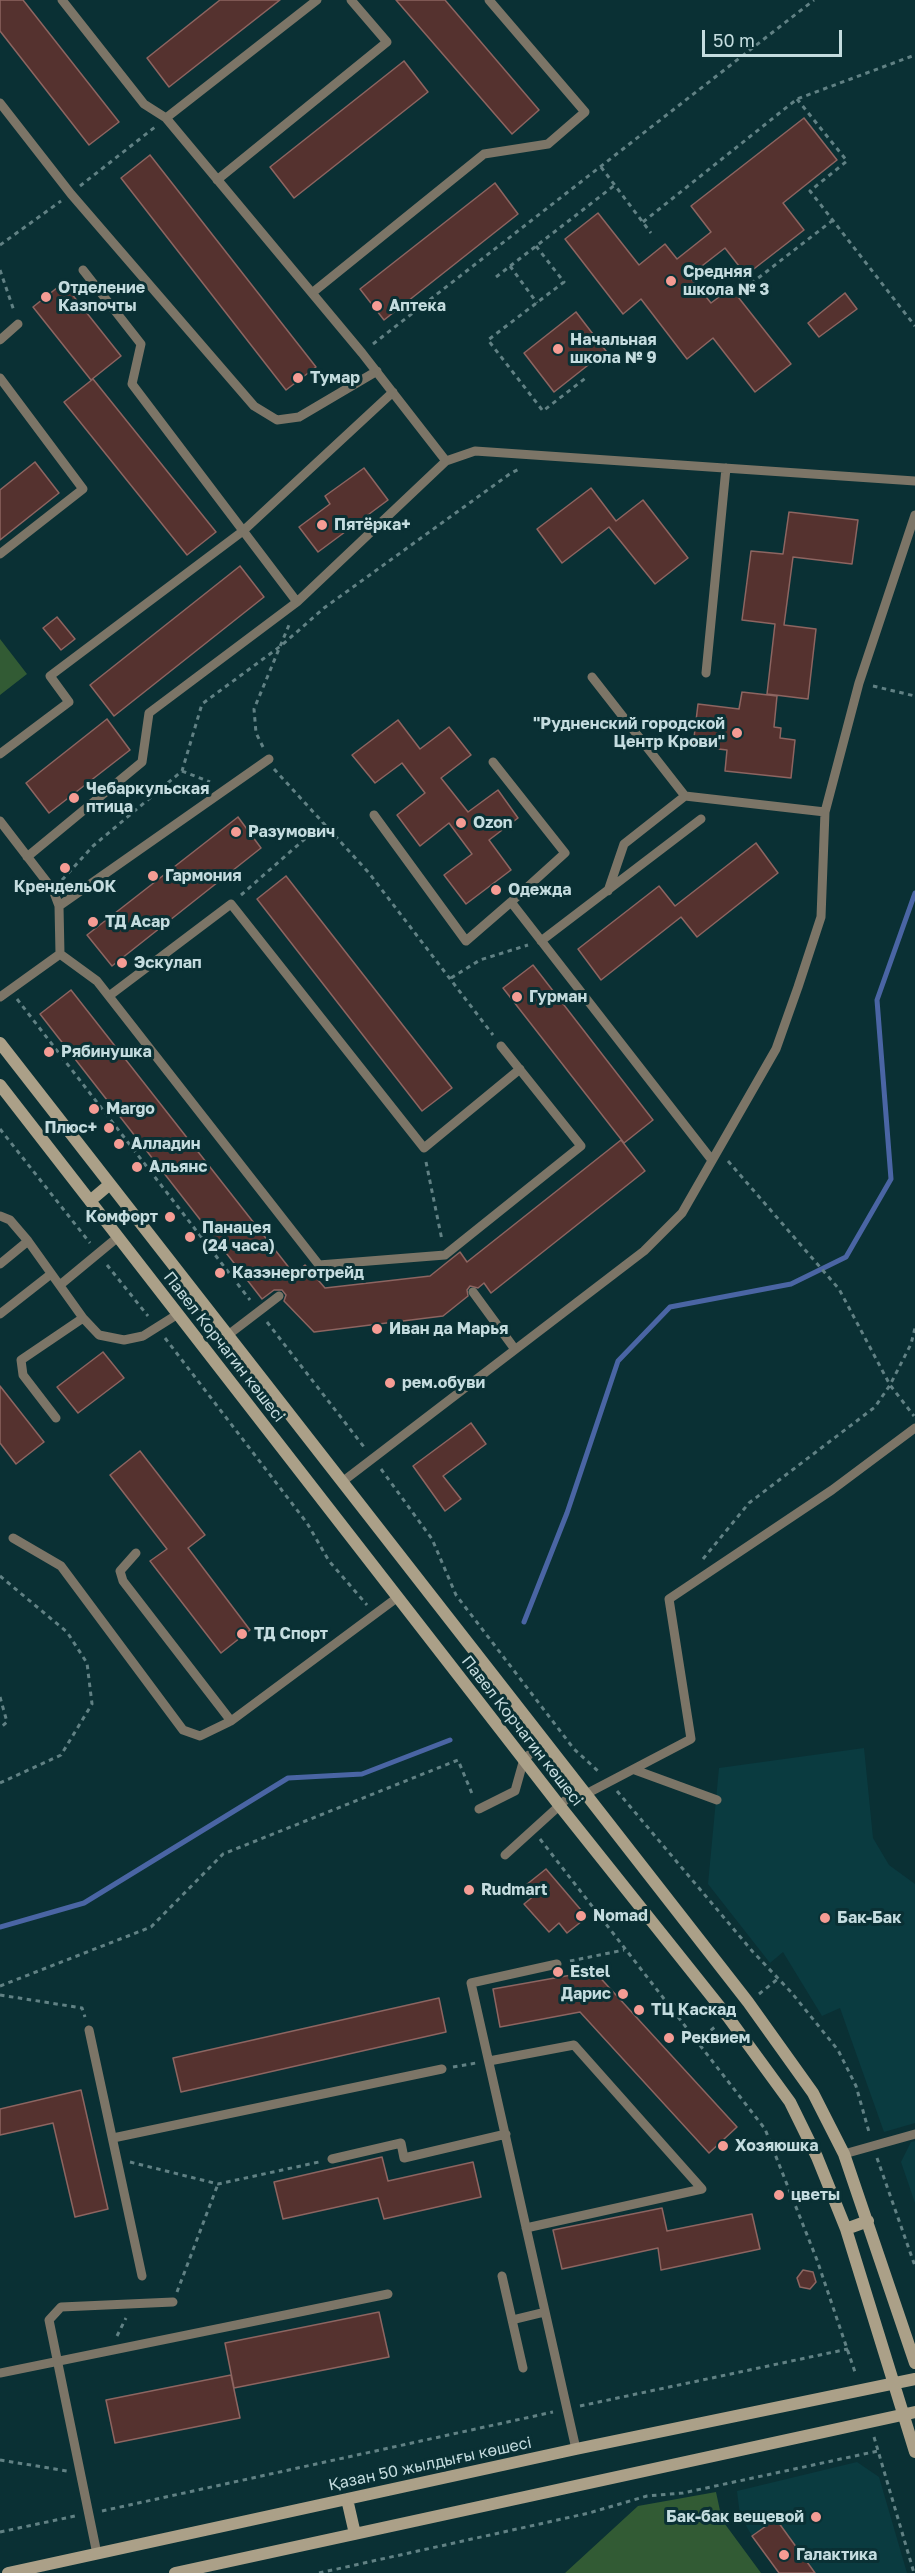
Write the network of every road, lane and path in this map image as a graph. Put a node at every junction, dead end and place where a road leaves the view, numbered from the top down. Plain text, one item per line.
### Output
1 (62, 0) edge
2 (317, 0) edge
3 (351, 0) edge
4 (489, 0) edge
5 (814, 0) edge
6 (915, 55) edge
7 (797, 99) junction
8 (0, 103) edge
9 (166, 118) junction
10 (601, 167) junction
11 (217, 180) junction
12 (615, 185) junction
13 (71, 194) junction
14 (833, 220) junction
15 (643, 222) junction
16 (651, 233) dead end
17 (0, 245) edge
18 (536, 246) junction
19 (510, 266) junction
20 (0, 270) edge
21 (83, 270) dead end
22 (496, 277) dead end
23 (744, 289) dead end
24 (312, 293) junction
25 (537, 303) junction
26 (18, 324) joint
27 (915, 326) edge
28 (0, 340) edge
29 (362, 352) junction
30 (376, 371) junction
31 (587, 377) dead end
32 (0, 378) edge
33 (393, 392) junction
34 (446, 461) junction
35 (726, 468) junction
36 (511, 473) dead end
37 (915, 481) edge
38 (915, 515) edge
39 (243, 531) junction
40 (0, 554) edge
41 (297, 602) junction
42 (282, 645) junction
43 (706, 673) dead end
44 (592, 677) dead end
45 (859, 682) junction
46 (915, 696) edge
47 (0, 754) edge
48 (269, 759) junction
49 (493, 762) dead end
50 (182, 771) junction
51 (226, 789) junction
52 (685, 796) junction
53 (825, 812) junction
54 (374, 815) dead end
55 (701, 819) dead end
56 (0, 821) edge
57 (323, 823) junction
58 (27, 857) junction
59 (53, 890) junction
60 (608, 891) junction
61 (511, 902) junction
62 (231, 904) junction
63 (59, 906) junction
64 (541, 941) junction
65 (60, 954) junction
66 (451, 978) junction
67 (10, 989) junction
68 (109, 996) junction
69 (0, 997) edge
70 (0, 1043) edge
71 (501, 1046) joint
72 (520, 1069) junction
73 (0, 1085) edge
74 (0, 1129) edge
75 (423, 1148) junction
76 (717, 1149) junction
77 (711, 1159) junction
78 (110, 1184) junction
79 (90, 1201) junction
80 (0, 1216) edge
81 (118, 1237) junction
82 (28, 1241) junction
83 (98, 1254) junction
84 (447, 1258) junction
85 (0, 1264) edge
86 (319, 1265) junction
87 (310, 1272) dead end
88 (51, 1274) junction
89 (60, 1285) junction
90 (473, 1292) dead end
91 (279, 1296) dead end
92 (259, 1312) junction
93 (0, 1314) edge
94 (178, 1314) junction
95 (82, 1318) junction
96 (157, 1328) junction
97 (915, 1328) edge
98 (228, 1335) junction
99 (514, 1348) junction
100 (890, 1385) junction
101 (56, 1418) dead end
102 (915, 1418) edge
103 (915, 1428) edge
104 (372, 1458) junction
105 (342, 1482) junction
106 (13, 1538) dead end
107 (136, 1553) dead end
108 (698, 1564) dead end
109 (0, 1576) edge
110 (398, 1597) junction
111 (375, 1615) junction
112 (0, 1697) edge
113 (231, 1722) junction
114 (0, 1728) edge
115 (545, 1742) junction
116 (524, 1759) junction
117 (635, 1770) junction
118 (609, 1781) junction
119 (0, 1783) edge
120 (583, 1791) junction
121 (717, 1800) dead end
122 (559, 1805) junction
123 (479, 1809) joint
124 (533, 1829) junction
125 (505, 1855) dead end
126 (624, 1950) junction
127 (557, 1964) joint
128 (779, 1978) junction
129 (0, 1986) edge
130 (0, 1995) edge
131 (748, 2002) junction
132 (728, 2017) junction
133 (89, 2030) joint
134 (697, 2042) junction
135 (489, 2061) junction
136 (442, 2068) joint
137 (506, 2134) junction
138 (915, 2134) edge
139 (113, 2138) junction
140 (873, 2145) junction
141 (844, 2154) junction
142 (117, 2159) junction
143 (332, 2159) joint
144 (218, 2184) junction
145 (868, 2221) junction
146 (526, 2228) junction
147 (846, 2229) junction
148 (915, 2266) edge
149 (142, 2276) dead end
150 (502, 2276) dead end
151 (388, 2294) dead end
152 (173, 2302) joint
153 (134, 2304) junction
154 (545, 2312) junction
155 (512, 2320) junction
156 (848, 2349) junction
157 (110, 2351) junction
158 (57, 2362) junction
159 (915, 2363) edge
160 (523, 2368) dead end
161 (0, 2373) edge
162 (915, 2379) edge
163 (896, 2384) junction
164 (861, 2391) junction
165 (567, 2409) junction
166 (910, 2413) edge
167 (870, 2422) junction
168 (576, 2449) junction
169 (878, 2451) junction
170 (915, 2452) edge
171 (0, 2460) edge
172 (80, 2474) junction
173 (347, 2499) junction
174 (88, 2514) junction
175 (0, 2532) edge
176 (355, 2534) junction
177 (97, 2554) junction
178 (8, 2573) edge
179 (175, 2573) edge
180 (319, 2573) edge
181 (914, 2573) edge

1 - 9 lane
2 - 9 lane
3 - 11 lane
4 - 24 lane
5 - 10 path
6 - 7 path
7 - 14 path
7 - 15 path
8 - 13 lane
9 - 11 lane
9 - 13 path
10 - 12 path
10 - 29 path
11 - 24 lane
12 - 15 path
12 - 18 path
13 - 17 path
13 - 30 lane
14 - 23 path
14 - 27 path
15 - 16 path
18 - 19 path
18 - 25 path
19 - 22 path
19 - 25 path
20 - 26 path
21 - 39 lane
24 - 29 lane
25 - 31 path
26 - 28 lane
29 - 30 lane
30 - 33 lane
32 - 40 lane
33 - 34 lane
33 - 39 lane
34 - 35 lane
34 - 41 lane
35 - 37 lane
35 - 43 lane
36 - 42 path
38 - 45 lane
39 - 41 lane
39 - 47 lane
41 - 58 lane
42 - 48 path
42 - 50 path
44 - 52 lane
45 - 46 path
45 - 53 lane
48 - 51 lane
48 - 57 path
49 - 61 lane
50 - 51 path
50 - 59 path
51 - 63 lane
52 - 53 lane
52 - 60 lane
53 - 76 lane
54 - 61 lane
55 - 60 lane
56 - 58 lane
57 - 62 path
57 - 66 path
58 - 59 lane
59 - 63 lane
60 - 64 lane
61 - 64 lane
62 - 68 lane
62 - 75 lane
63 - 65 lane
64 - 66 path
64 - 77 lane
65 - 67 lane
65 - 68 lane
66 - 71 path
67 - 69 lane
67 - 92 path
68 - 86 lane
70 - 78 street, Павел Корчагин көшесі
71 - 72 lane
72 - 75 lane
72 - 84 lane
73 - 79 street, Павел Корчагин көшесі
74 - 83 path
75 - 84 path
76 - 77 lane
76 - 100 path
77 - 99 lane
78 - 79 street
78 - 98 street, Павел Корчагин көшесі
79 - 81 street, Павел Корчагин көшесі
80 - 82 lane
81 - 83 lane
81 - 94 street, Павел Корчагин көшесі
82 - 85 lane
82 - 88 lane
83 - 89 lane
83 - 96 path
84 - 86 lane
86 - 87 lane
88 - 89 lane
88 - 93 lane
89 - 95 lane
90 - 99 lane
91 - 92 lane
92 - 98 lane
92 - 104 path
94 - 96 lane
94 - 110 street, Павел Корчагин көшесі
95 - 96 lane
95 - 101 lane
96 - 111 path
97 - 100 path
98 - 105 street, Павел Корчагин көшесі
99 - 104 lane
100 - 102 path
100 - 108 path
103 - 117 lane
104 - 105 lane
104 - 118 path
105 - 115 street, Павел Корчагин көшесі
106 - 113 lane
107 - 113 lane
109 - 119 path
110 - 111 lane
110 - 116 street, Павел Корчагин көшесі
111 - 113 lane
112 - 114 path
115 - 116 lane
115 - 120 street, Павел Корчагин көшесі
116 - 122 street, Павел Корчагин көшесі
116 - 123 lane
117 - 118 lane
117 - 121 lane
118 - 120 lane
118 - 128 path
120 - 122 lane
120 - 131 street, Павел Корчагин көшесі
122 - 124 lane
122 - 132 street, Павел Корчагин көшесі
123 - 129 path
124 - 125 lane
124 - 126 path
126 - 127 path
126 - 134 path
127 - 135 lane
128 - 131 path
128 - 140 path
130 - 133 path
131 - 141 street, Павел Корчагин көшесі
132 - 134 path
132 - 147 street, Павел Корчагин көшесі
133 - 139 lane
134 - 156 path
135 - 136 path
135 - 137 lane
135 - 146 lane
136 - 139 lane
137 - 143 lane
137 - 146 lane
138 - 140 lane
139 - 142 lane
140 - 141 lane
140 - 148 path
141 - 145 street, Павел Корчагин көшесі
142 - 144 path
142 - 149 lane
143 - 144 path
144 - 152 path
145 - 147 street
145 - 159 street, Павел Корчагин көшесі
146 - 154 lane
147 - 163 street, Павел Корчагин көшесі
150 - 155 lane
151 - 157 lane
152 - 153 lane
153 - 157 path
153 - 158 lane
154 - 155 lane
154 - 165 lane
155 - 160 lane
156 - 164 path
156 - 165 path
157 - 158 lane
158 - 161 lane
158 - 172 lane
162 - 163 street
163 - 164 street, Қазан 50 жылдығы көшесі
163 - 166 street, Павел Корчагин көшесі
164 - 168 street, Қазан 50 жылдығы көшесі
165 - 168 lane
165 - 174 path
166 - 167 street
166 - 170 street, Павел Корчагин көшесі
167 - 169 path
167 - 176 street
168 - 173 street, Қазан 50 жылдығы көшесі
169 - 180 path
169 - 181 path
171 - 172 path
172 - 174 lane
173 - 176 street
173 - 177 street, Қазан 50 жылдығы көшесі
174 - 175 path
174 - 177 lane
176 - 179 street
177 - 178 street, Қазан 50 жылдығы көшесі

